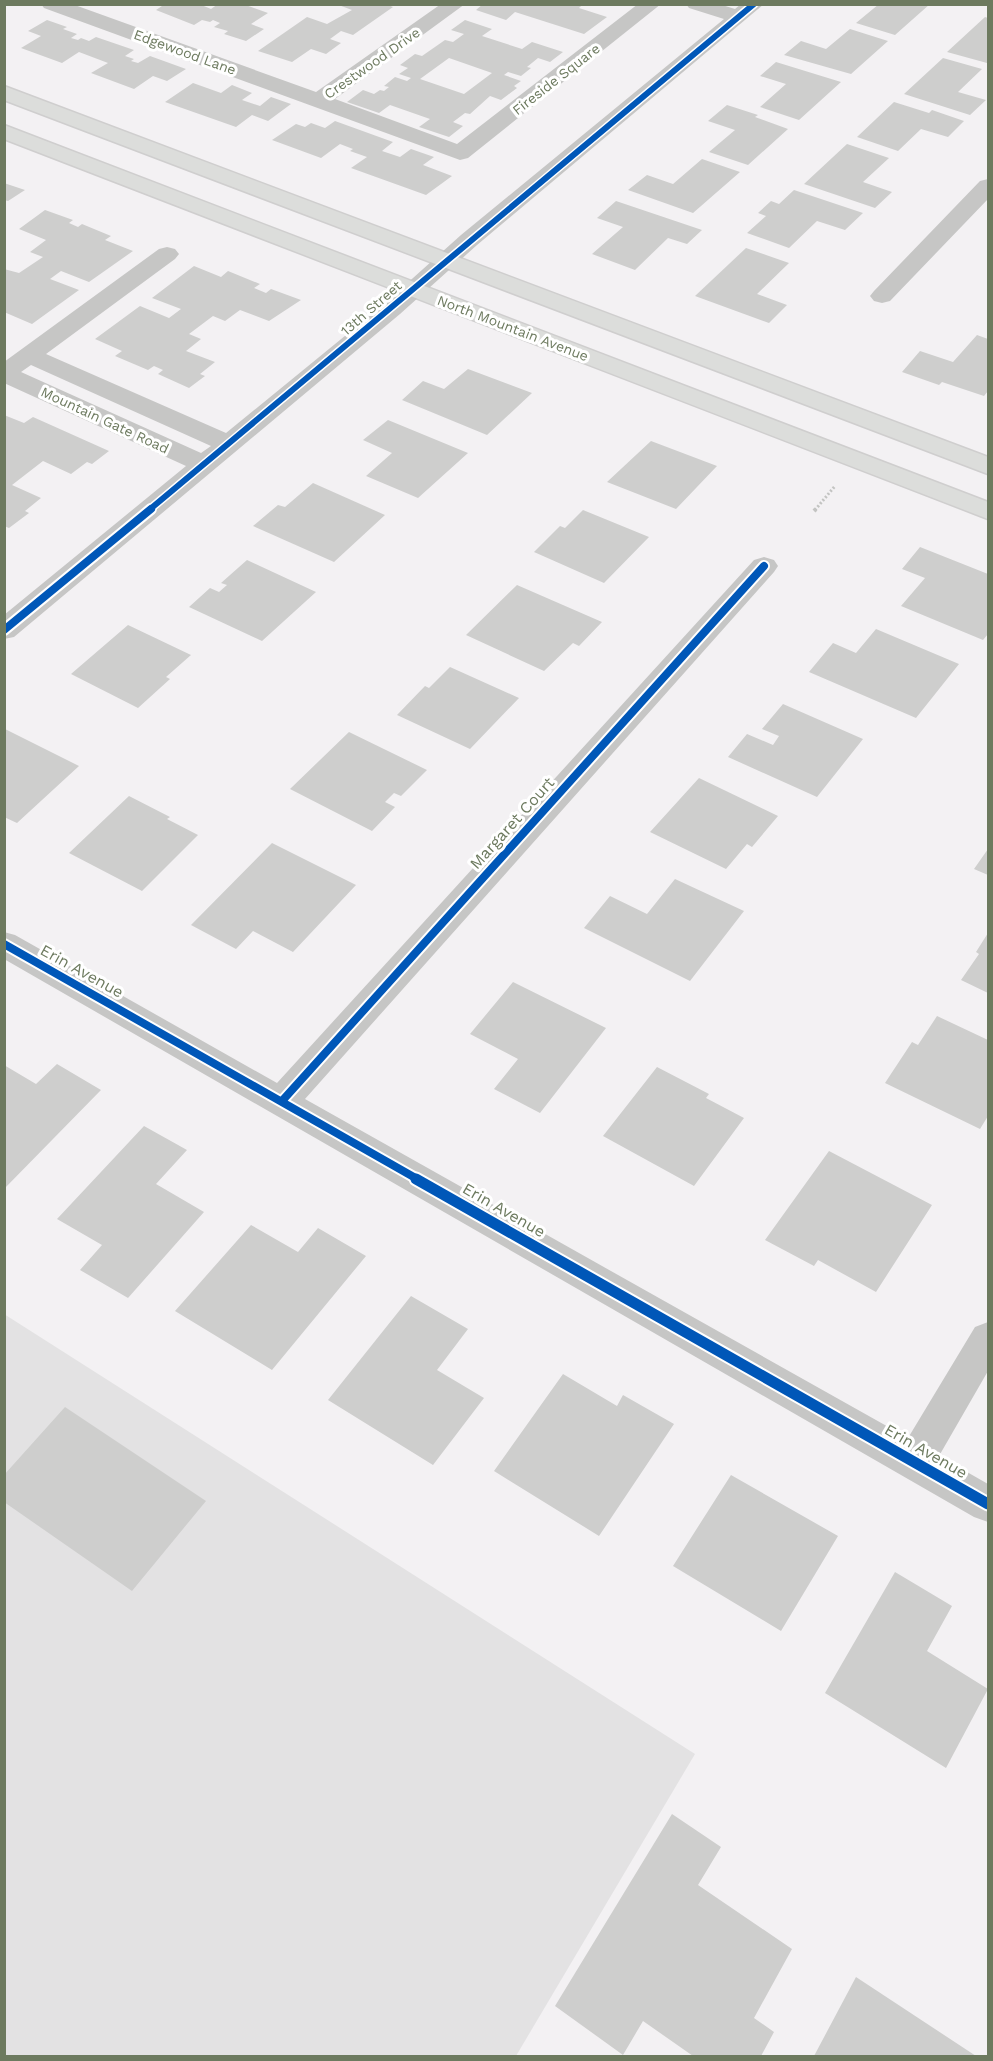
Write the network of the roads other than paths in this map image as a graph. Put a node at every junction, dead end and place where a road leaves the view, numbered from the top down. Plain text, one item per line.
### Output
1 (51, 4) edge
2 (454, 4) edge
3 (651, 4) edge
4 (696, 4) edge
5 (746, 11) edge
6 (4, 92) edge
7 (319, 100) junction
8 (4, 131) edge
9 (460, 153) joint
10 (988, 186) edge
11 (167, 254) dead end
12 (445, 260) junction
13 (413, 289) junction
14 (882, 296) dead end
15 (28, 355) junction
16 (4, 374) edge
17 (229, 444) junction
18 (205, 465) junction
19 (988, 466) edge
20 (988, 512) edge
21 (764, 566) dead end
22 (4, 630) edge
23 (4, 944) edge
24 (282, 1101) junction
25 (988, 1338) edge
26 (915, 1462) junction
27 (988, 1504) edge

1 - 7 street, Edgewood Lane
2 - 7 street, Crestwood Drive
3 - 9 street, Fireside Square
4 - 5 street
5 - 12 street, 13th Street
6 - 12 main road
7 - 9 street, Edgewood Lane
8 - 13 main road, North Mountain Avenue
10 - 14 street
11 - 15 street, Mountain Gate Road
12 - 13 street, 13th Street
12 - 19 main road
13 - 17 street, 13th Street
13 - 20 main road, North Mountain Avenue
15 - 16 street, Mountain Gate Road
15 - 17 street, Mountain Gate Road
16 - 18 street, Mountain Gate Road
17 - 18 street, 13th Street
18 - 22 street, 13th Street
21 - 24 street, Margaret Court
23 - 24 street, Erin Avenue
24 - 26 street, Erin Avenue
25 - 26 street
26 - 27 street, Erin Avenue

